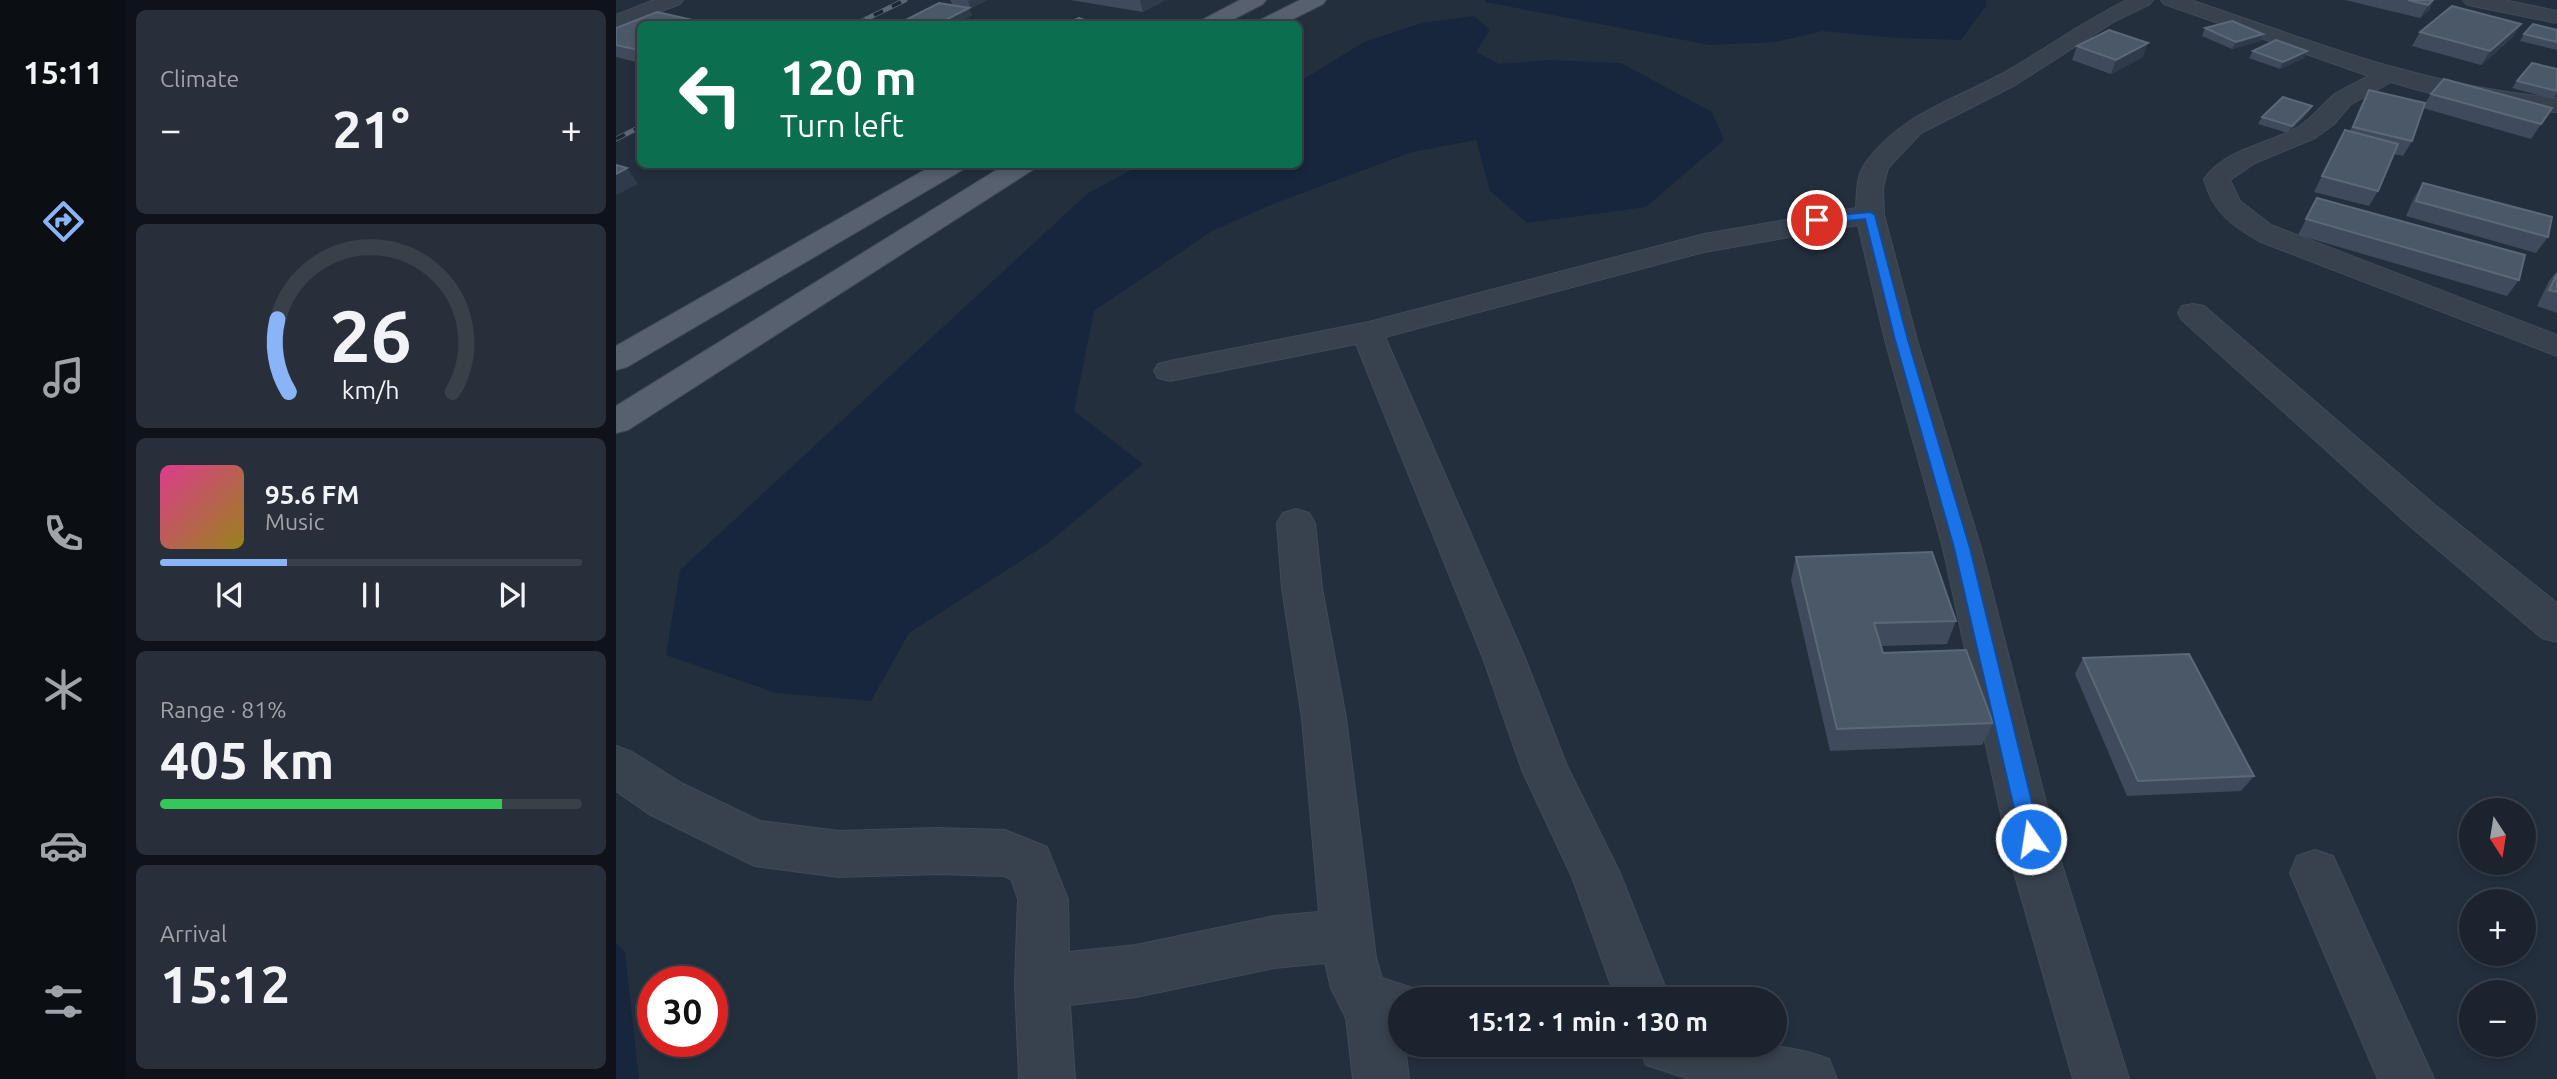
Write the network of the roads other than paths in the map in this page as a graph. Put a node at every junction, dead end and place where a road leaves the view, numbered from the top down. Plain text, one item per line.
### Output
1 (673, 0) edge
2 (1256, 0) edge
3 (1316, 0) edge
4 (2143, 0) edge
5 (2171, 0) edge
6 (2473, 0) edge
7 (2526, 0) edge
8 (2557, 6) edge
9 (2557, 17) edge
10 (1215, 21) edge
11 (1273, 21) edge
12 (616, 22) edge
13 (2387, 75) junction
14 (2557, 105) edge
15 (948, 168) edge
16 (1018, 168) edge
17 (1870, 215) junction
18 (2193, 313) dead end
19 (1367, 333) junction
20 (2557, 346) edge
21 (616, 360) edge
22 (1170, 371) dead end
23 (616, 422) edge
24 (1296, 523) dead end
25 (2557, 626) edge
26 (616, 765) edge
27 (2315, 873) dead end
28 (1349, 935) junction
29 (1042, 982) junction
30 (1638, 987) edge
31 (1386, 1007) edge
32 (1713, 1057) edge
33 (1047, 1079) edge
34 (1381, 1079) edge
35 (1809, 1079) edge
36 (2101, 1079) edge
37 (2406, 1079) edge

1 - 12 street
2 - 10 main road
3 - 11 main road
4 - 17 street
5 - 13 street
6 - 9 street
7 - 8 street
13 - 14 street
13 - 20 street
15 - 21 main road
16 - 23 main road
17 - 19 street
17 - 36 street
18 - 25 street
19 - 22 street
19 - 30 street
24 - 28 street
26 - 29 street
27 - 37 street
28 - 29 street
28 - 31 street
29 - 33 street
31 - 34 street
32 - 35 street

